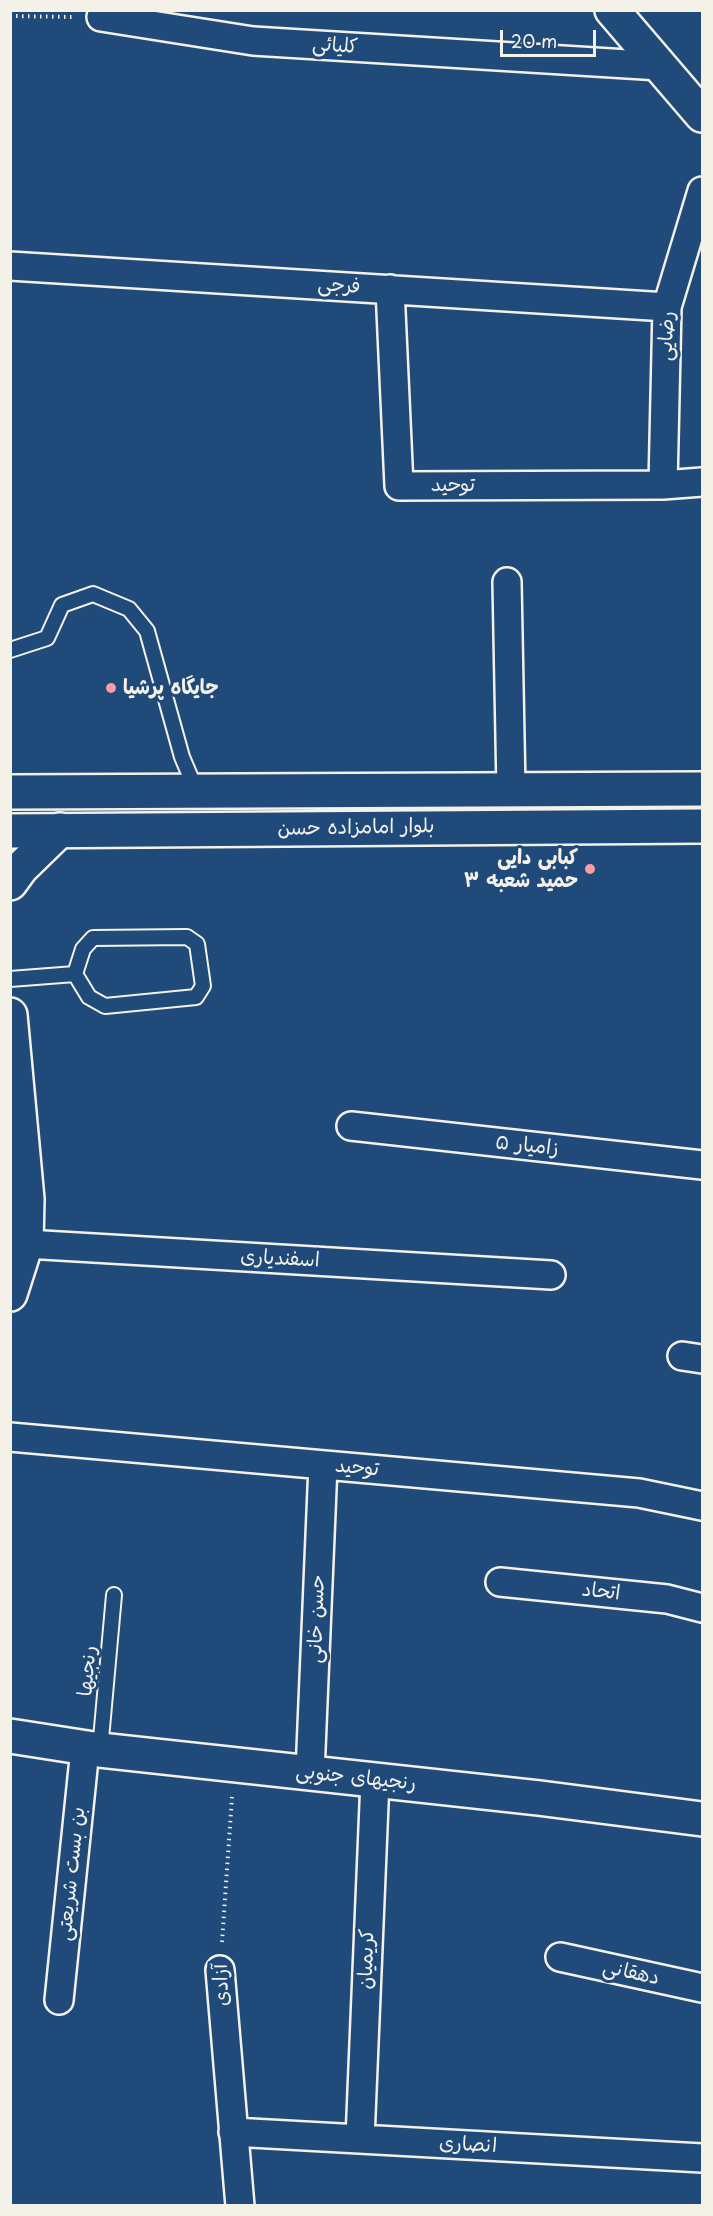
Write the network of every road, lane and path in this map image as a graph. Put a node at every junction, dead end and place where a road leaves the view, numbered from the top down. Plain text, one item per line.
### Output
1 (612, 10) edge
2 (10, 16) edge
3 (101, 17) joint
4 (660, 66) junction
5 (702, 115) edge
6 (702, 191) edge
7 (10, 266) edge
8 (390, 289) junction
9 (667, 307) junction
10 (702, 482) edge
11 (663, 485) junction
12 (507, 582) dead end
13 (10, 650) edge
14 (702, 789) edge
15 (511, 790) junction
16 (10, 792) edge
17 (197, 792) junction
18 (702, 826) edge
19 (10, 831) edge
20 (60, 831) junction
21 (10, 883) edge
22 (75, 974) junction
23 (10, 979) edge
24 (10, 1015) edge
25 (351, 1126) dead end
26 (702, 1166) edge
27 (18, 1242) edge
28 (551, 1275) dead end
29 (10, 1294) edge
30 (10, 1437) edge
31 (323, 1465) junction
32 (702, 1506) edge
33 (500, 1582) dead end
34 (114, 1595) dead end
35 (702, 1608) edge
36 (10, 1737) edge
37 (93, 1749) junction
38 (235, 1764) junction
39 (310, 1773) junction
40 (375, 1780) junction
41 (702, 1819) edge
42 (560, 1957) dead end
43 (220, 1970) joint
44 (702, 1988) edge
45 (59, 2000) dead end
46 (233, 2132) junction
47 (360, 2139) junction
48 (702, 2158) edge
49 (240, 2205) edge

1 - 4 main road
2 - 3 path
3 - 4 street, کلیائی
4 - 5 main road
6 - 9 street, رضایی
7 - 8 street, فرجی
8 - 9 street, فرجی
8 - 11 street, توحید
9 - 11 street, رضایی
10 - 11 street, توحید
12 - 15 street
13 - 17 lane
14 - 15 main road, بلوار امامزاده حسن
15 - 17 main road, بلوار امامزاده حسن
16 - 17 main road, بلوار امامزاده حسن
18 - 20 main road, بلوار امامزاده حسن
19 - 20 main road, بلوار امامزاده حسن
20 - 21 main road
22 - 22 lane
22 - 23 lane
24 - 27 main road
25 - 26 street, زامیار ۵
27 - 28 street, اسفندیاری
27 - 29 main road
30 - 31 street, توحید
31 - 32 street, توحید
31 - 39 street, حسن خانی
33 - 35 street, اتحاد
34 - 37 lane, رنجیها
36 - 37 main road, رنجیهای جنوبی
37 - 38 main road, رنجیهای جنوبی
37 - 45 street, بن بست شریعتی
38 - 39 main road, رنجیهای جنوبی
38 - 43 path, آزادی
39 - 40 main road, رنجیهای جنوبی
40 - 41 main road, رنجیهای جنوبی
40 - 47 street, کریمیان
42 - 44 street, دهقانی
43 - 46 street, آزادی
46 - 47 street, انصاری
46 - 49 street, آزادی
47 - 48 street, انصاری

